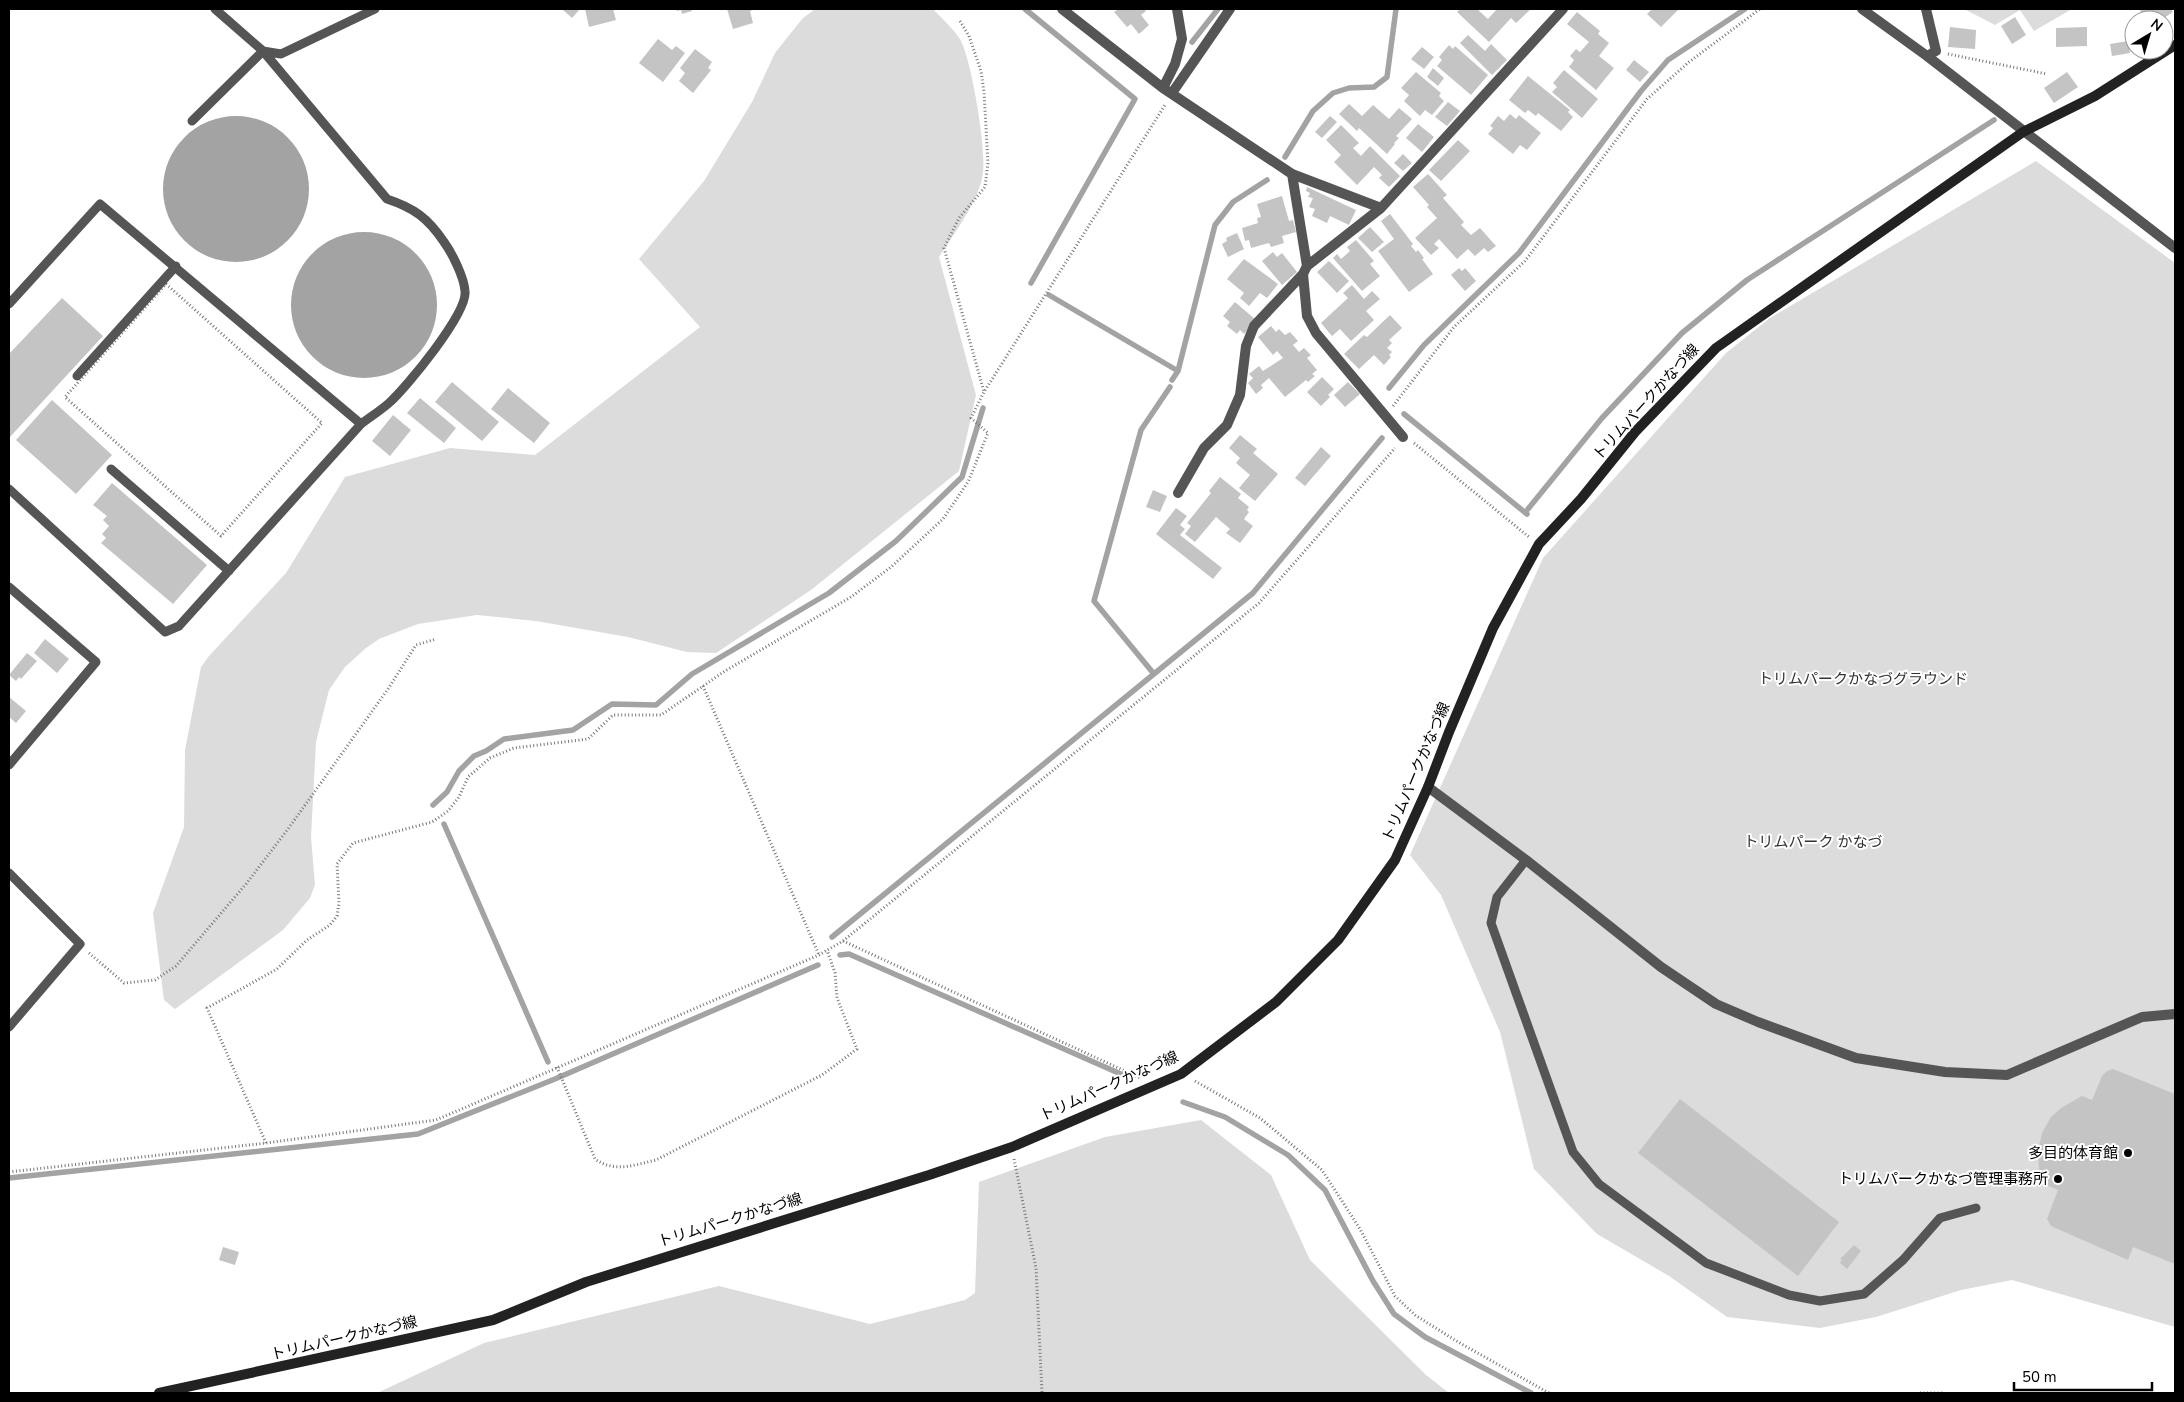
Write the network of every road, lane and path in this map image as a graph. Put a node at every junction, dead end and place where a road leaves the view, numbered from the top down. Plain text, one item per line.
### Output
1 (215, 9) edge
2 (375, 9) edge
3 (1062, 9) edge
4 (1177, 9) edge
5 (1230, 9) edge
6 (1563, 9) edge
7 (1760, 9) edge
8 (1862, 9) edge
9 (1926, 9) edge
10 (960, 21) dead end
11 (2175, 45) edge
12 (263, 51) junction
13 (1931, 53) junction
14 (2047, 74) dead end
15 (1168, 91) junction
16 (192, 121) dead end
17 (2023, 132) junction
18 (1292, 174) junction
19 (1381, 208) junction
20 (2175, 248) edge
21 (176, 266) junction
22 (1305, 270) junction
23 (9, 304) edge
24 (77, 376) dead end
25 (984, 392) junction
26 (1396, 415) dead end
27 (322, 423) joint
28 (361, 424) junction
29 (1406, 438) junction
30 (110, 469) dead end
31 (9, 489) edge
32 (1178, 492) dead end
33 (1538, 544) junction
34 (229, 571) junction
35 (9, 587) edge
36 (436, 639) dead end
37 (703, 686) junction
38 (9, 765) edge
39 (1428, 787) junction
40 (1526, 860) junction
41 (9, 873) edge
42 (842, 941) junction
43 (80, 944) junction
44 (827, 950) junction
45 (819, 955) junction
46 (2175, 1014) edge
47 (9, 1027) edge
48 (558, 1067) junction
49 (1181, 1074) junction
50 (1154, 1084) junction
51 (266, 1143) junction
52 (1012, 1146) junction
53 (9, 1172) edge
54 (1976, 1208) dead end
55 (159, 1393) edge
56 (1042, 1393) edge
57 (1549, 1393) edge
58 (1920, 1393) edge
59 (1942, 1393) edge

1 - 12 lane
2 - 12 lane
3 - 15 street
4 - 15 street
5 - 15 street
6 - 19 street
7 - 26 path
8 - 13 street
9 - 13 street
10 - 25 path
11 - 17 main road, トリムパークかなづ線
12 - 16 lane
12 - 28 lane
13 - 14 path
13 - 17 street
15 - 18 street
15 - 25 path
17 - 20 street
17 - 33 main road, トリムパークかなづ線
18 - 19 street
18 - 22 street
19 - 22 street
21 - 23 lane
21 - 24 lane
21 - 28 lane
22 - 29 street
22 - 32 street
25 - 37 path
27 - 27 path
28 - 34 lane
29 - 33 path
29 - 42 path
30 - 34 lane
31 - 34 lane
33 - 39 main road, トリムパークかなづ線
35 - 38 lane
36 - 43 path
37 - 45 path
37 - 51 path
39 - 40 street
39 - 49 main road, トリムパークかなづ線
40 - 46 street
40 - 54 lane
41 - 43 lane
42 - 44 path
42 - 50 path
43 - 47 lane
44 - 45 path
44 - 48 path
45 - 48 path
48 - 51 path
49 - 50 main road, トリムパークかなづ線
49 - 57 path
50 - 52 main road, トリムパークかなづ線
51 - 53 path
52 - 55 main road, トリムパークかなづ線
52 - 56 path
58 - 59 path

